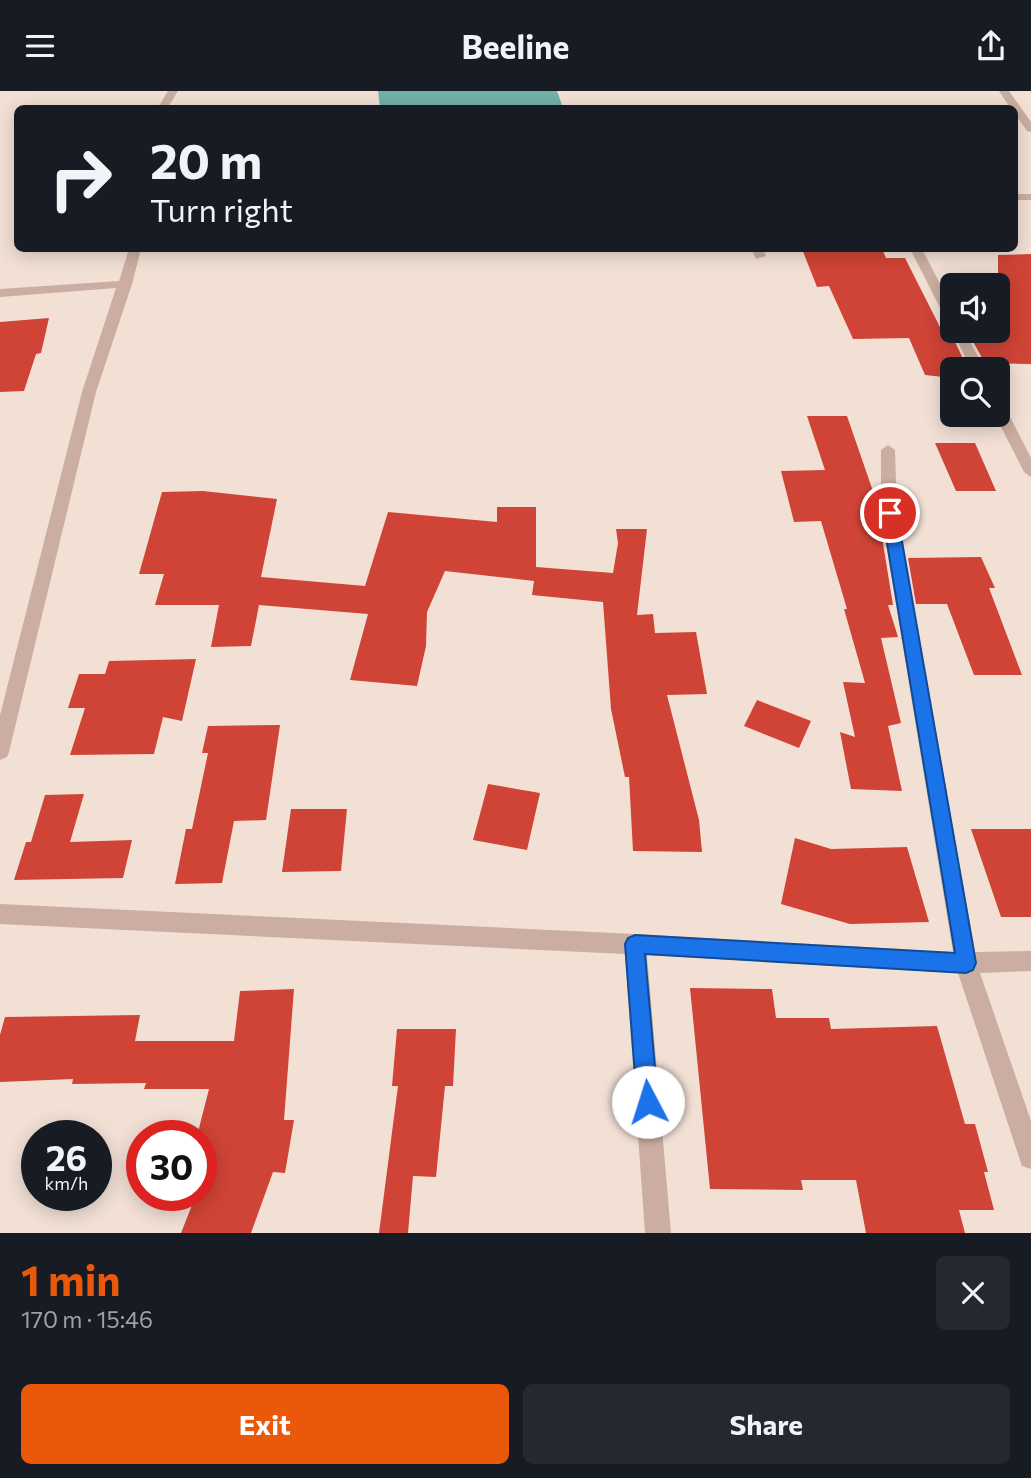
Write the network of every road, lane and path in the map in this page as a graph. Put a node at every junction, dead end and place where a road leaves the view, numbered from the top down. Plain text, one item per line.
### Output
1 (1004, 91) edge
2 (1015, 105) joint
3 (1031, 105) edge
4 (1018, 110) edge
5 (1031, 129) edge
6 (134, 252) edge
7 (918, 252) edge
8 (126, 284) junction
9 (0, 293) edge
10 (940, 296) edge
11 (1008, 427) edge
12 (888, 450) dead end
13 (1031, 472) edge
14 (3, 727) edge
15 (0, 752) edge
16 (0, 914) edge
17 (635, 944) junction
18 (1031, 961) edge
19 (966, 963) junction
20 (1031, 1157) edge
21 (658, 1233) edge

1 - 2 street
2 - 3 street
4 - 5 street
6 - 8 street
7 - 10 street
8 - 9 street
8 - 14 street
11 - 13 street
12 - 19 street
14 - 15 street
16 - 17 street
17 - 19 street
17 - 21 street
18 - 19 street
19 - 20 street

